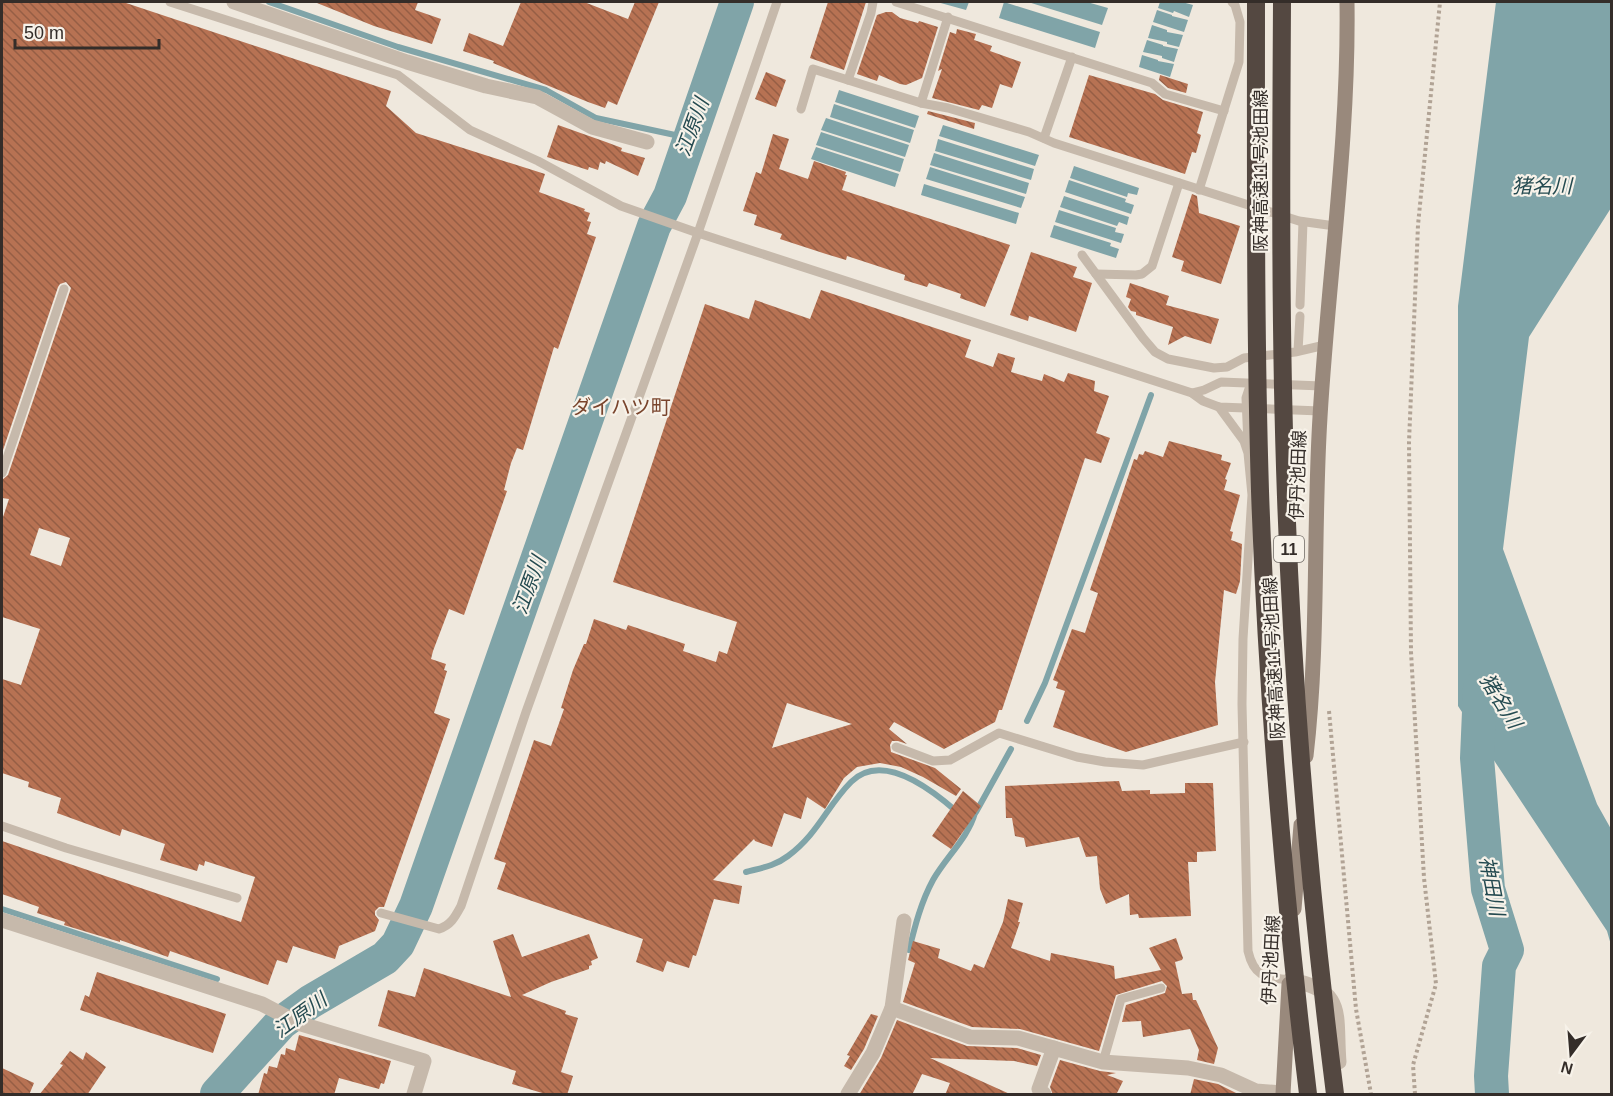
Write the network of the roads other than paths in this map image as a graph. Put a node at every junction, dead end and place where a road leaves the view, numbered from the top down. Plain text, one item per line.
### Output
1 (170, 2) edge
2 (237, 2) edge
3 (777, 2) edge
4 (873, 2) edge
5 (896, 2) edge
6 (1232, 2) edge
7 (1256, 2) edge
8 (1282, 2) edge
9 (1347, 2) edge
10 (948, 17) junction
11 (1072, 57) junction
12 (848, 80) junction
13 (921, 103) junction
14 (801, 110) dead end
15 (1224, 111) junction
16 (1044, 138) junction
17 (647, 142) dead end
18 (1179, 183) junction
19 (1199, 190) junction
20 (1303, 222) junction
21 (1335, 226) junction
22 (699, 233) junction
23 (1082, 255) dead end
24 (1096, 274) junction
25 (64, 289) dead end
26 (1300, 304) dead end
27 (1300, 316) dead end
28 (1325, 345) junction
29 (1298, 351) junction
30 (1251, 383) junction
31 (1322, 386) junction
32 (1192, 393) junction
33 (1219, 407) junction
34 (1246, 408) junction
35 (1320, 411) junction
36 (1248, 453) junction
37 (2, 473) edge
38 (1244, 742) junction
39 (896, 747) dead end
40 (2, 826) edge
41 (237, 897) dead end
42 (384, 914) dead end
43 (2, 920) edge
44 (904, 921) dead end
45 (1290, 980) junction
46 (1161, 988) dead end
47 (892, 1008) junction
48 (1054, 1047) junction
49 (1103, 1062) junction
50 (1283, 1094) edge
51 (414, 1095) edge
52 (848, 1095) edge
53 (1044, 1095) edge
54 (1308, 1095) edge
55 (1335, 1095) edge
56 (1342, 1095) edge

1 - 22 lane
2 - 17 street
3 - 22 lane
4 - 12 lane
5 - 10 lane
6 - 15 lane
7 - 54 highway, 阪神高速11号池田線 / 11, bridge
8 - 55 highway, 阪神高速11号池田線 / 11, bridge
9 - 21 main road, 伊丹池田線
10 - 11 lane
10 - 13 lane
11 - 15 lane
11 - 16 lane
12 - 13 lane
12 - 14 lane
13 - 16 lane
15 - 19 lane
16 - 18 lane
18 - 19 lane
18 - 24 lane
19 - 20 lane
20 - 21 lane
20 - 26 lane
21 - 28 main road, 伊丹池田線
22 - 32 lane
22 - 42 lane
23 - 24 lane
24 - 29 lane
25 - 37 lane
27 - 29 lane
28 - 29 lane
28 - 31 main road, 伊丹池田線
30 - 31 lane
30 - 32 lane
30 - 34 lane
31 - 35 main road, 伊丹池田線
32 - 33 lane
33 - 34 lane
33 - 36 lane
34 - 35 lane
34 - 36 lane
35 - 45 main road, 伊丹池田線
36 - 38 lane
38 - 39 lane
38 - 45 lane
40 - 41 lane
43 - 51 street
44 - 47 street
45 - 50 main road, 伊丹池田線
45 - 56 street
46 - 49 lane
47 - 48 street
47 - 52 street
48 - 49 street
48 - 53 street
49 - 50 street

